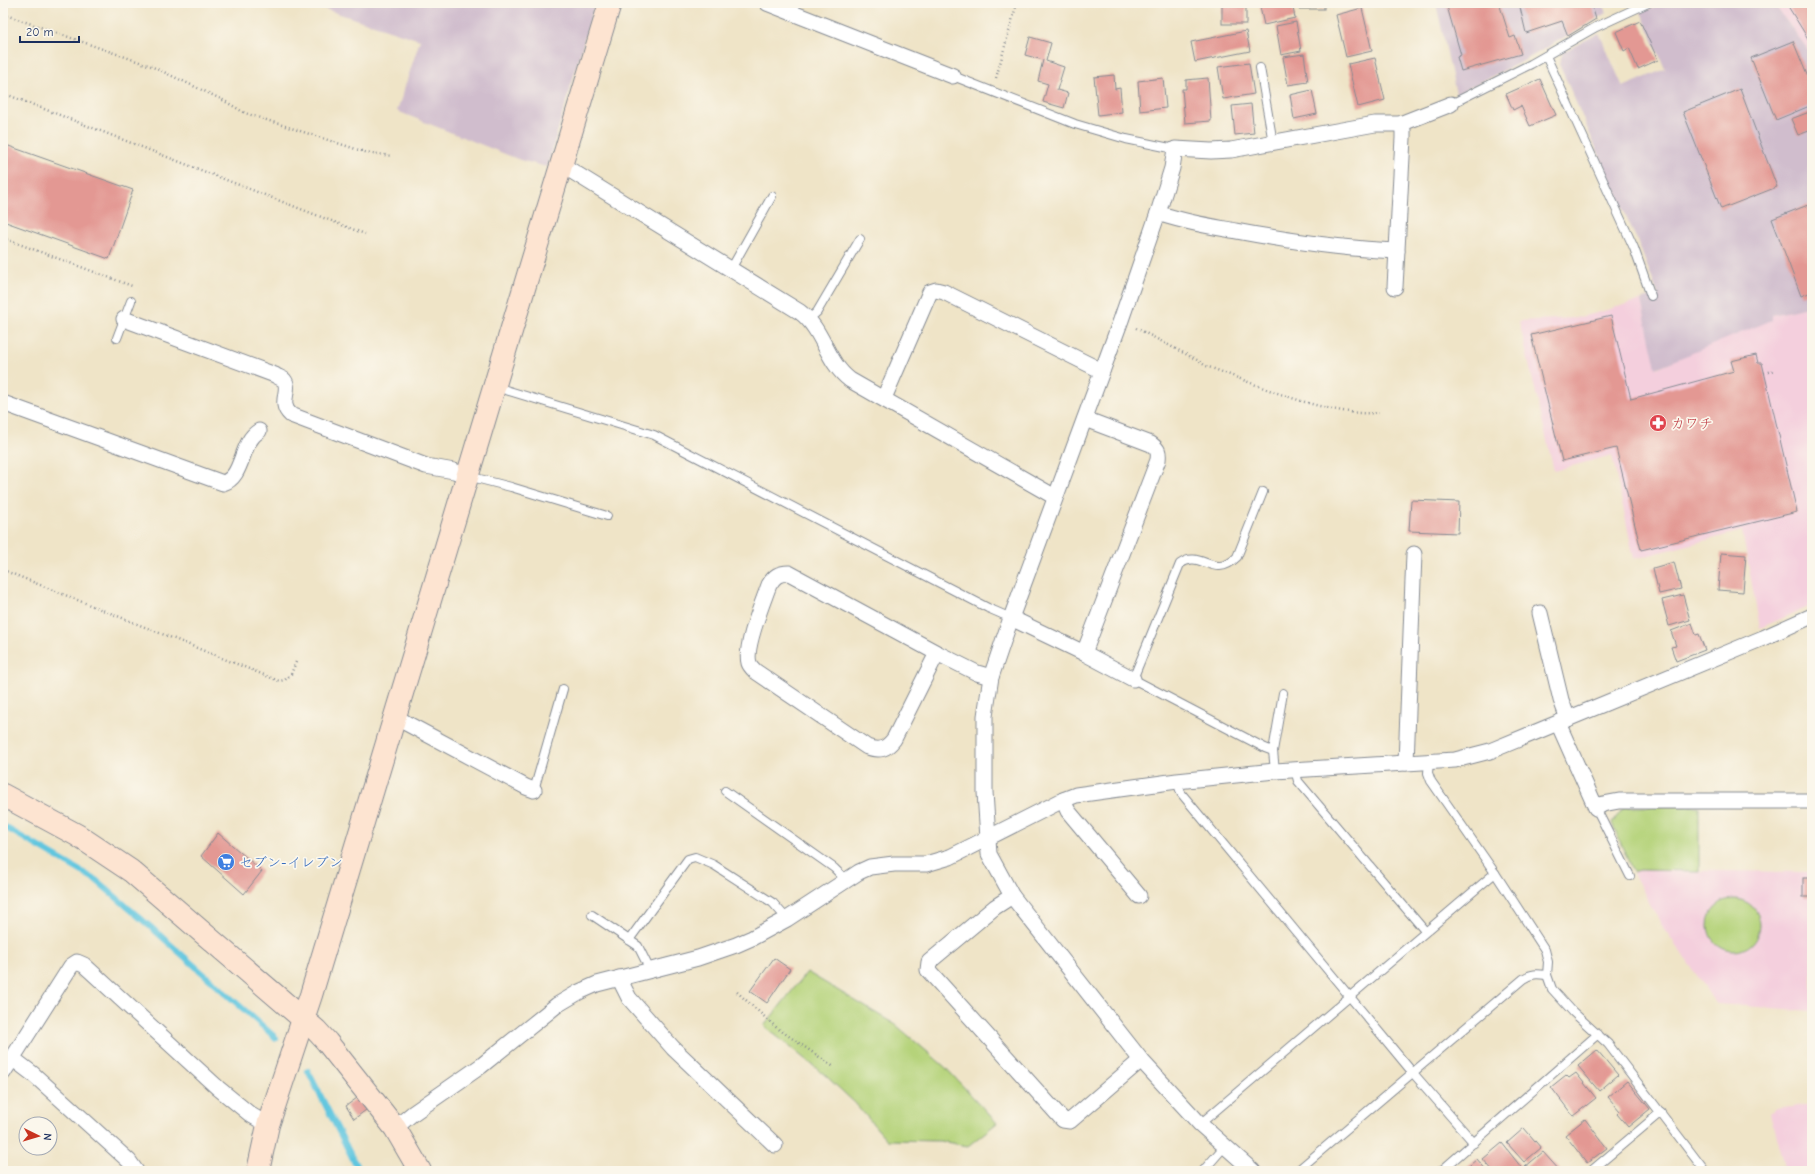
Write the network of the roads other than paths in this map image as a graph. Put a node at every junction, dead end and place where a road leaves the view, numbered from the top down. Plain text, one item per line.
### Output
1 (610, 3) edge
2 (767, 3) edge
3 (1648, 3) edge
4 (1546, 56) junction
5 (1260, 68) dead end
6 (953, 76) joint
7 (1451, 104) joint
8 (1400, 124) junction
9 (1273, 143) junction
10 (1175, 149) junction
11 (562, 165) junction
12 (772, 196) dead end
13 (1158, 213) junction
14 (860, 239) dead end
15 (1397, 251) junction
16 (730, 269) junction
17 (1395, 287) dead end
18 (1651, 296) dead end
19 (131, 301) road end
20 (124, 318) junction
21 (809, 319) junction
22 (116, 338) dead end
23 (1102, 371) junction
24 (495, 387) junction
25 (884, 398) junction
26 (3, 403) edge
27 (1085, 419) junction
28 (259, 431) dead end
29 (468, 476) junction
30 (1263, 492) dead end
31 (1055, 497) junction
32 (607, 516) dead end
33 (1414, 554) dead end
34 (1540, 613) dead end
35 (1812, 616) edge
36 (1011, 618) junction
37 (937, 653) junction
38 (1084, 653) junction
39 (991, 677) junction
40 (1133, 679) junction
41 (563, 689) dead end
42 (1283, 693) dead end
43 (395, 716) junction
44 (1563, 721) junction
45 (1273, 751) junction
46 (1429, 762) junction
47 (1406, 763) junction
48 (1295, 769) junction
49 (1275, 771) junction
50 (1177, 780) junction
51 (534, 790) joint
52 (725, 792) dead end
53 (3, 795) edge
54 (1063, 800) junction
55 (1812, 801) edge
56 (1596, 808) junction
57 (988, 839) junction
58 (1495, 873) junction
59 (1630, 876) dead end
60 (846, 880) junction
61 (1012, 896) junction
62 (1139, 896) dead end
63 (592, 916) dead end
64 (787, 919) junction
65 (1424, 931) junction
66 (629, 940) junction
67 (650, 970) junction
68 (1547, 975) junction
69 (619, 978) junction
70 (1350, 996) junction
71 (303, 1019) junction
72 (1598, 1034) junction
73 (12, 1058) junction
74 (1141, 1060) junction
75 (3, 1073) edge
76 (1413, 1073) junction
77 (1661, 1112) junction
78 (1200, 1124) junction
79 (268, 1125) junction
80 (395, 1128) junction
81 (1474, 1143) junction
82 (775, 1145) dead end
83 (1224, 1147) junction
84 (136, 1171) edge
85 (258, 1171) edge
86 (420, 1171) edge
87 (1203, 1171) edge
88 (1253, 1171) edge
89 (1297, 1171) edge
90 (1441, 1171) edge
91 (1591, 1171) edge
92 (1705, 1171) edge

1 - 11 street
2 - 6 street
3 - 4 lane
4 - 7 lane
4 - 18 lane
5 - 9 lane
6 - 10 lane
7 - 8 street
8 - 9 street
8 - 15 street
9 - 10 street
10 - 13 street
11 - 16 street
11 - 24 street
12 - 16 lane
13 - 15 street
13 - 23 street
14 - 21 lane
15 - 17 street
16 - 21 street
19 - 20 lane
20 - 22 lane
20 - 29 street
21 - 25 street
23 - 25 street
23 - 27 street
24 - 29 street
24 - 36 lane
25 - 31 street
26 - 28 street
27 - 31 street
27 - 38 street
29 - 32 lane
29 - 43 street
30 - 40 lane
31 - 36 street
33 - 47 street
34 - 44 street
35 - 44 street
36 - 38 street
36 - 39 street
37 - 37 street
37 - 39 street
38 - 40 street
39 - 57 street
40 - 45 lane
41 - 51 lane
42 - 45 lane
43 - 51 street
43 - 71 street
44 - 46 street
44 - 56 street
45 - 49 lane
46 - 47 street
46 - 58 lane
47 - 48 street
48 - 49 street
48 - 65 lane
49 - 50 street
50 - 54 street
50 - 70 lane
52 - 60 lane
53 - 71 street
54 - 57 street
54 - 62 street
55 - 56 street
56 - 59 lane
57 - 60 street
57 - 61 street
58 - 65 lane
58 - 68 lane
60 - 64 street
61 - 74 street
61 - 74 street
63 - 66 lane
64 - 66 lane
64 - 67 street
65 - 70 lane
66 - 67 lane
67 - 69 street
68 - 72 lane
68 - 76 lane
69 - 80 street
69 - 82 street
70 - 76 lane
70 - 78 lane
71 - 79 street
71 - 80 street
72 - 77 lane
72 - 81 lane
73 - 75 street
73 - 79 street
73 - 84 street
74 - 78 street
76 - 81 lane
76 - 89 lane
77 - 91 lane
77 - 92 lane
78 - 83 street
79 - 85 street
80 - 86 street
81 - 90 lane
83 - 87 lane
83 - 88 street

